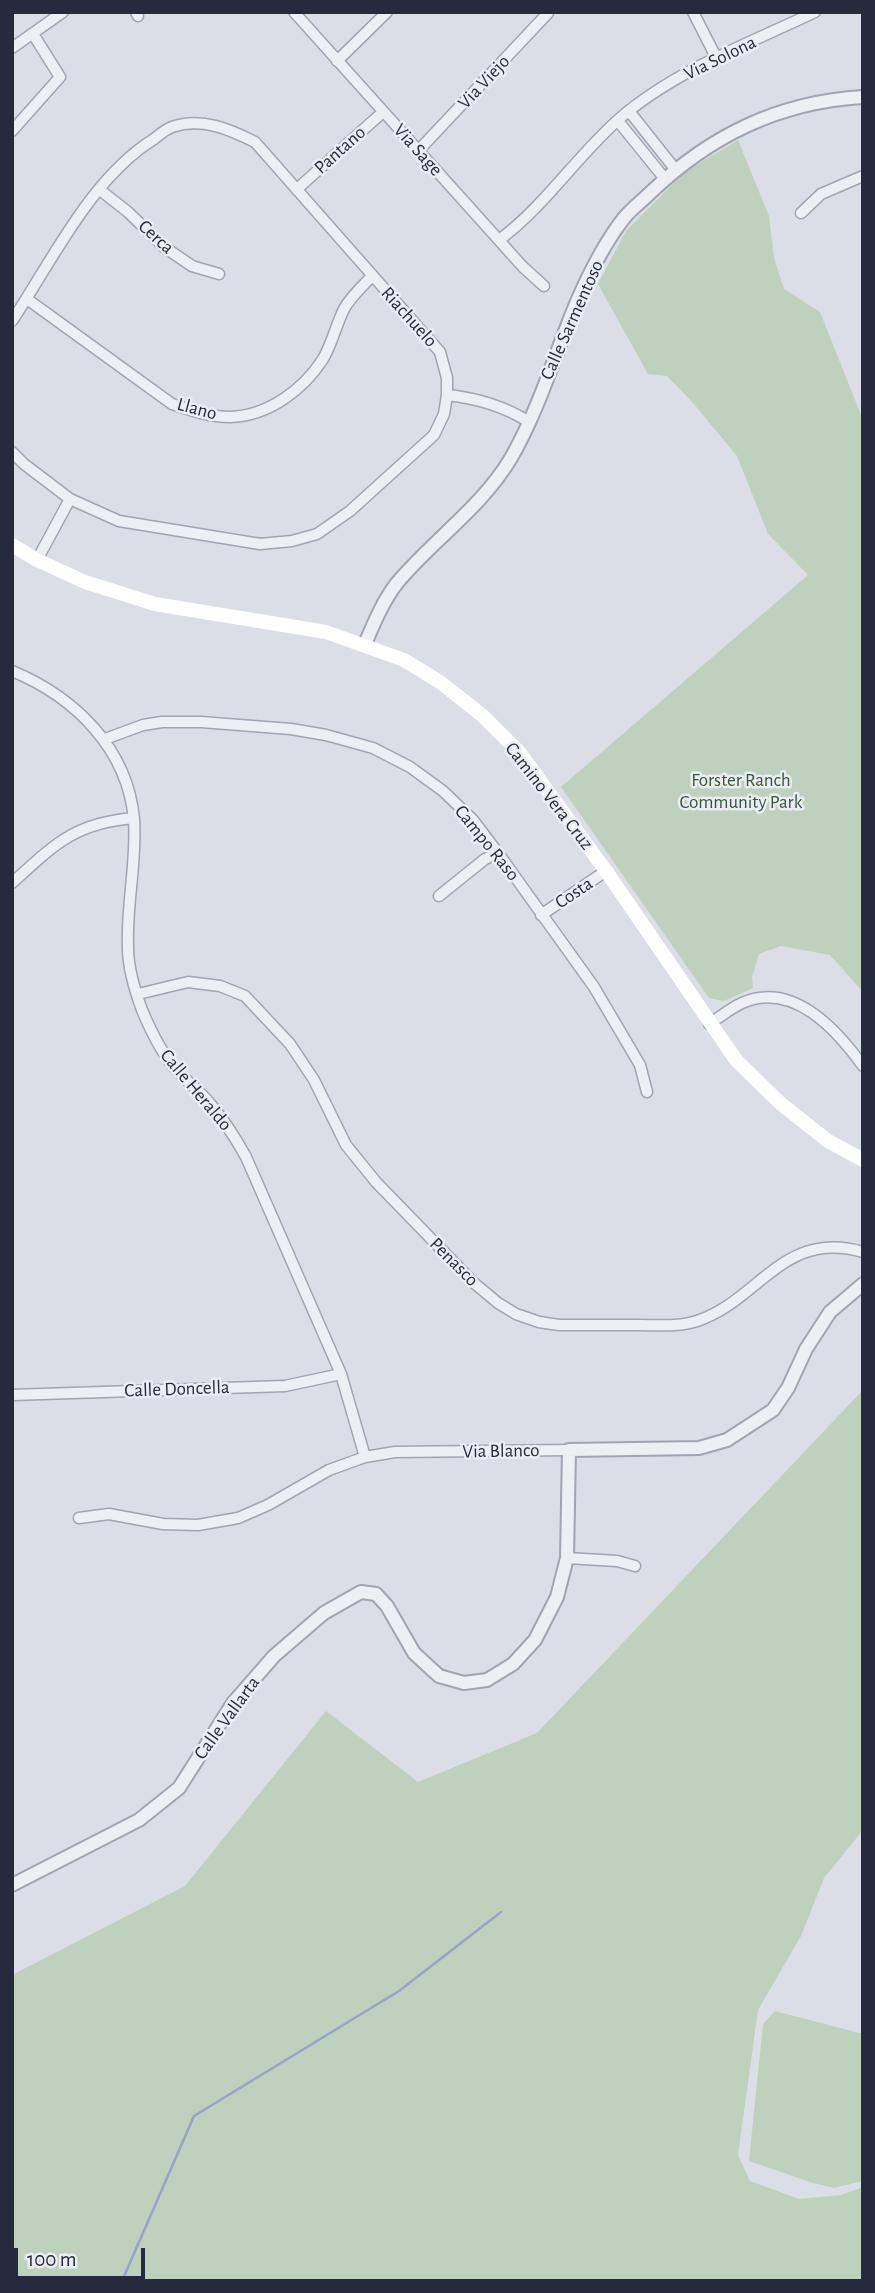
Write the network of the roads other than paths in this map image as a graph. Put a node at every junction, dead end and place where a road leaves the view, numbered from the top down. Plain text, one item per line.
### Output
1 (63, 12) edge
2 (293, 12) edge
3 (387, 12) edge
4 (693, 12) edge
5 (815, 12) edge
6 (548, 13) edge
7 (33, 34) junction
8 (12, 48) edge
9 (717, 59) junction
10 (337, 61) junction
11 (863, 97) edge
12 (383, 111) junction
13 (629, 111) junction
14 (618, 121) junction
15 (12, 131) edge
16 (418, 151) junction
17 (675, 169) junction
18 (863, 176) edge
19 (665, 178) junction
20 (297, 189) junction
21 (100, 190) junction
22 (801, 213) dead end
23 (499, 240) junction
24 (219, 274) dead end
25 (372, 276) junction
26 (544, 286) dead end
27 (27, 299) junction
28 (12, 321) edge
29 (447, 395) junction
30 (529, 422) junction
31 (12, 452) edge
32 (70, 499) junction
33 (12, 545) edge
34 (37, 560) junction
35 (365, 644) junction
36 (12, 671) edge
37 (104, 739) junction
38 (134, 818) junction
39 (498, 853) junction
40 (606, 871) junction
41 (12, 883) edge
42 (439, 896) dead end
43 (541, 915) junction
44 (138, 993) junction
45 (709, 1024) junction
46 (863, 1066) edge
47 (647, 1092) dead end
48 (863, 1160) edge
49 (863, 1252) edge
50 (863, 1284) edge
51 (341, 1374) junction
52 (12, 1395) edge
53 (569, 1450) junction
54 (365, 1457) junction
55 (79, 1518) dead end
56 (567, 1558) junction
57 (635, 1566) dead end
58 (12, 1885) edge

1 - 7 street
2 - 10 street, Via Sage
3 - 10 street
4 - 9 street
5 - 9 street, Via Solona
6 - 16 street, Via Viejo
7 - 8 street
7 - 15 street
9 - 13 street, Via Solona
10 - 12 street, Via Sage
11 - 17 street, Calle Sarmentoso
12 - 16 street, Via Sage
12 - 20 street, Pantano
13 - 14 street, Via Solona
13 - 17 street
14 - 19 street
14 - 23 street, Via Solona
16 - 23 street, Via Sage
17 - 19 street, Calle Sarmentoso
18 - 22 street
19 - 30 street, Calle Sarmentoso
20 - 21 street, Riachuelo
20 - 25 street, Riachuelo
21 - 24 street, Cerca
21 - 27 street, Riachuelo
23 - 26 street, Via Sage
25 - 27 street, Llano
25 - 29 street, Riachuelo
27 - 28 street, Riachuelo
29 - 30 street
29 - 32 street, Riachuelo
30 - 35 street, Calle Sarmentoso
31 - 32 street, Riachuelo
32 - 34 street
33 - 34 main road, Camino Vera Cruz
34 - 35 main road, Camino Vera Cruz
35 - 40 main road, Camino Vera Cruz
36 - 37 street, Calle Heraldo
37 - 38 street, Calle Heraldo
37 - 39 street, Campo Raso
38 - 41 street
38 - 44 street, Calle Heraldo
39 - 42 street
39 - 43 street, Campo Raso
40 - 43 street, Costa
40 - 45 main road, Camino Vera Cruz
43 - 47 street, Campo Raso
44 - 49 street, Penasco
44 - 51 street, Calle Heraldo
45 - 46 street
45 - 48 main road, Camino Vera Cruz
50 - 53 street, Via Blanco
51 - 52 street, Calle Doncella
51 - 54 street, Calle Heraldo
53 - 54 street, Via Blanco
53 - 56 street, Calle Vallarta
54 - 55 street, Via Blanco
56 - 57 street
56 - 58 street, Calle Vallarta

